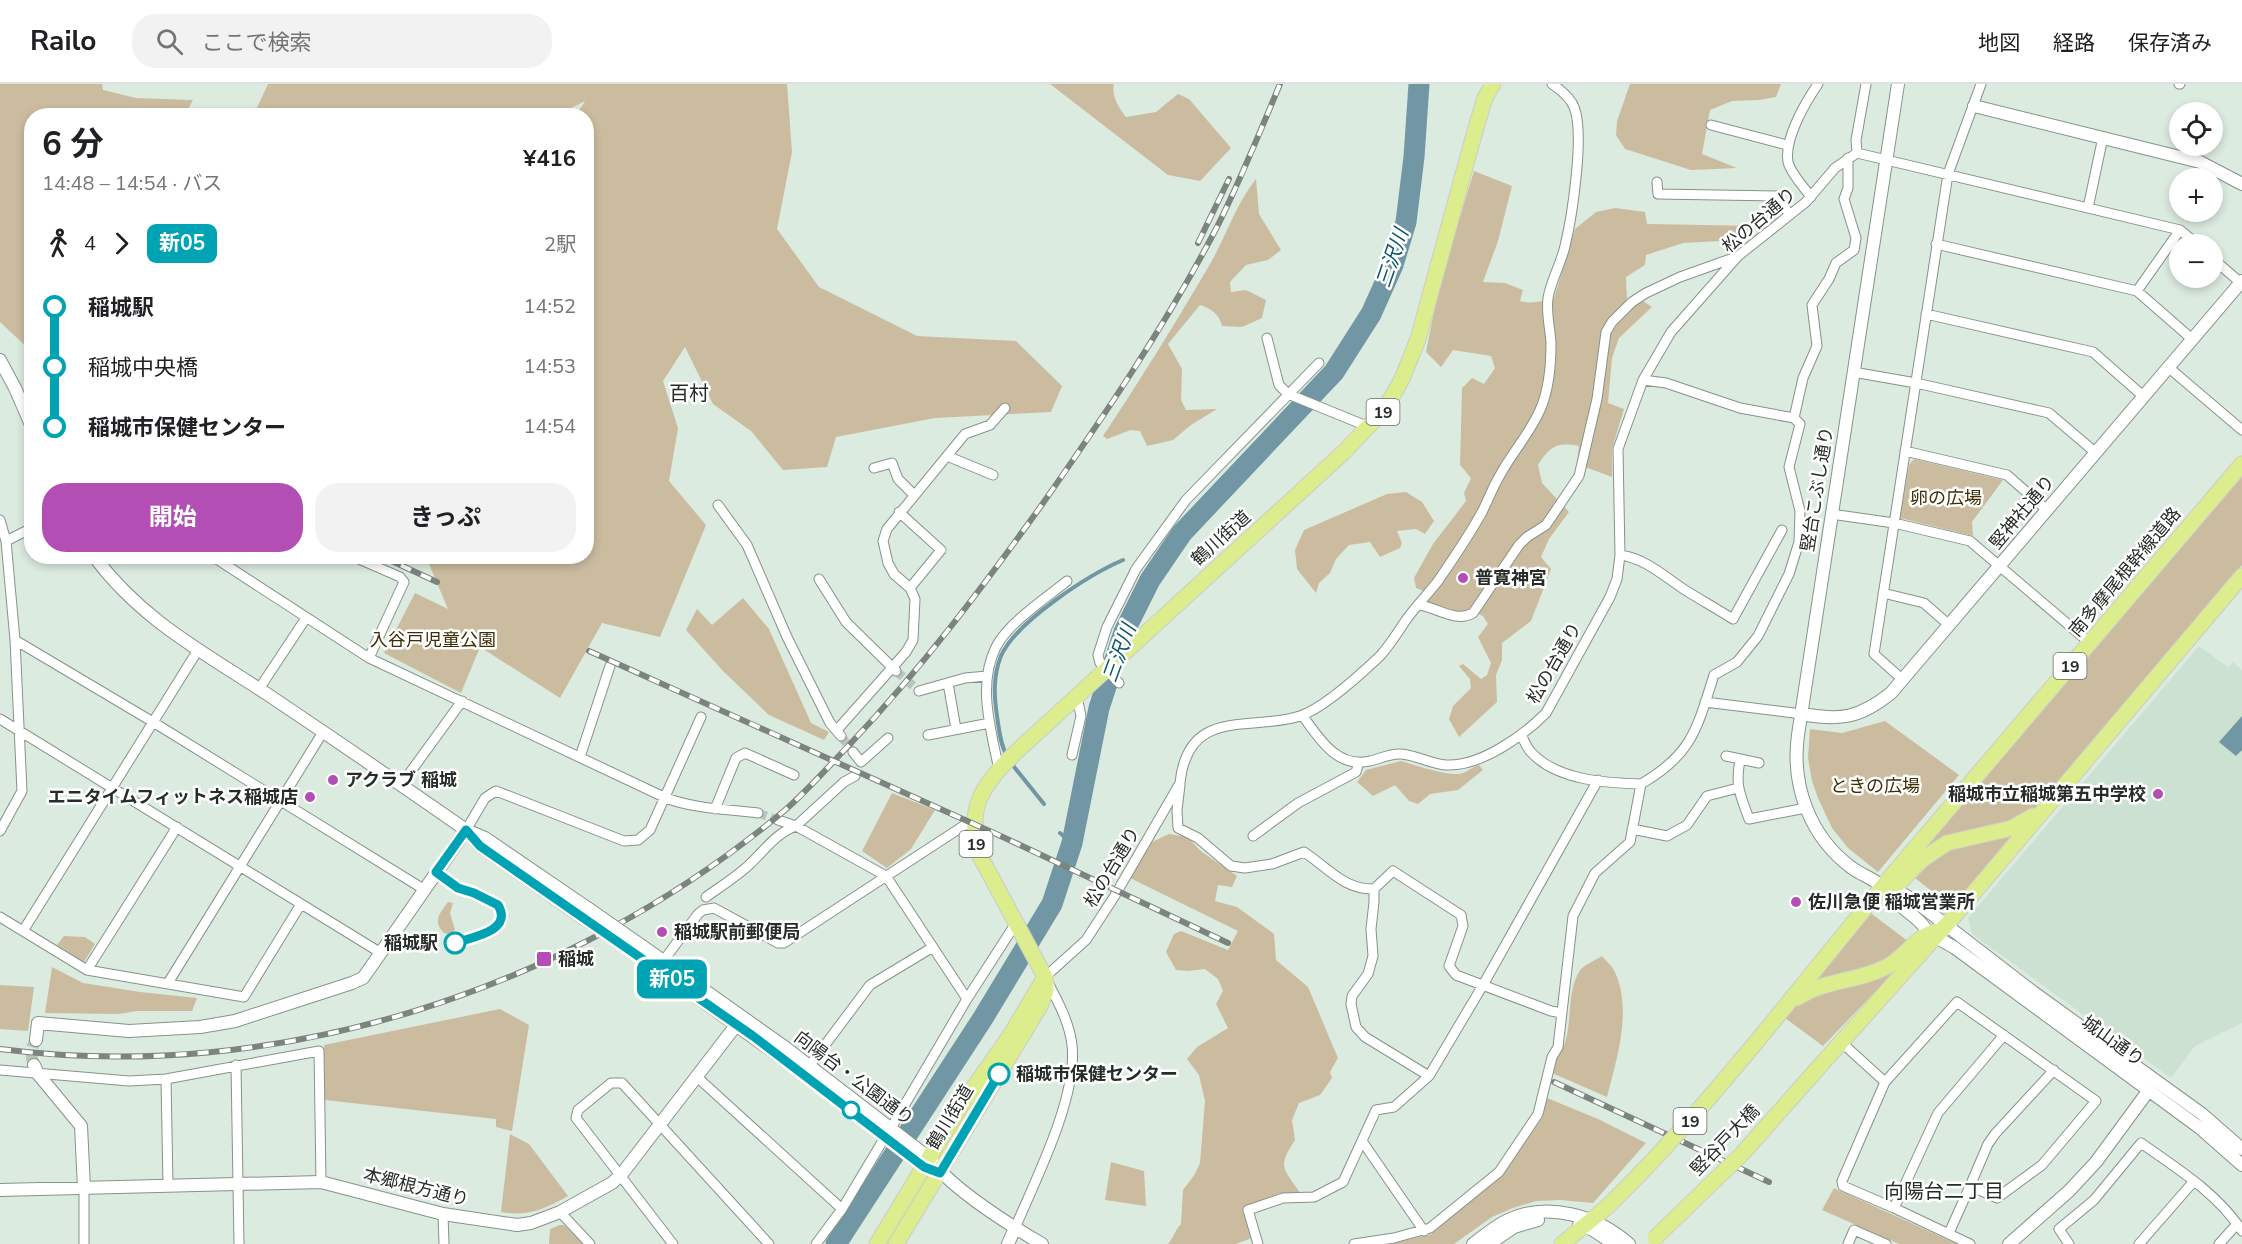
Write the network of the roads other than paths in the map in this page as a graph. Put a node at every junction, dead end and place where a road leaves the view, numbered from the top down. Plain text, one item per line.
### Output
1 (1493, 84) edge
2 (1818, 84) edge
3 (1866, 84) edge
4 (1898, 84) edge
5 (1981, 84) edge
6 (1554, 85) edge
7 (1974, 106) junction
8 (1711, 125) dead end
9 (2103, 137) junction
10 (1787, 146) junction
11 (1852, 156) junction
12 (1886, 161) junction
13 (1948, 174) junction
14 (1657, 182) dead end
15 (2242, 184) edge
16 (1811, 197) junction
17 (2088, 208) junction
18 (1790, 215) junction
19 (2180, 230) junction
20 (2185, 234) edge
21 (1936, 244) junction
22 (1738, 256) junction
23 (2223, 267) edge
24 (2241, 282) edge
25 (2137, 291) junction
26 (1926, 314) junction
27 (1267, 338) dead end
28 (2192, 339) junction
29 (0, 360) edge
30 (1319, 363) dead end
31 (2168, 367) junction
32 (1853, 372) junction
33 (1643, 380) junction
34 (1916, 382) junction
35 (1290, 396) junction
36 (2144, 396) junction
37 (1005, 408) dead end
38 (24, 409) edge
39 (1794, 418) junction
40 (1369, 427) junction
41 (2242, 430) edge
42 (1905, 451) junction
43 (2096, 453) junction
44 (947, 456) junction
45 (2242, 464) edge
46 (874, 468) dead end
47 (993, 476) dead end
48 (914, 495) junction
49 (718, 505) dead end
50 (2047, 510) junction
51 (899, 512) junction
52 (1831, 514) junction
53 (0, 520) edge
54 (1894, 523) junction
55 (1782, 530) dead end
56 (24, 532) edge
57 (6, 541) junction
58 (1620, 555) junction
59 (101, 564) edge
60 (224, 564) edge
61 (370, 564) edge
62 (2000, 566) junction
63 (2242, 576) edge
64 (819, 579) dead end
65 (1067, 581) dead end
66 (910, 588) junction
67 (1883, 593) junction
68 (1420, 605) junction
69 (306, 618) junction
70 (1949, 625) junction
71 (15, 640) junction
72 (2090, 643) junction
73 (198, 650) junction
74 (369, 658) junction
75 (610, 666) dead end
76 (1103, 666) junction
77 (894, 669) junction
78 (987, 676) junction
79 (1903, 680) junction
80 (1118, 682) dead end
81 (948, 683) junction
82 (259, 689) junction
83 (919, 691) dead end
84 (1077, 697) junction
85 (462, 701) junction
86 (1705, 702) junction
87 (1802, 714) junction
88 (1302, 715) junction
89 (701, 717) dead end
90 (0, 719) edge
91 (153, 722) junction
92 (990, 723) junction
93 (956, 729) junction
94 (20, 730) junction
95 (323, 732) junction
96 (928, 735) dead end
97 (1521, 735) junction
98 (888, 738) dead end
99 (853, 752) dead end
100 (1072, 755) dead end
101 (1726, 756) dead end
102 (579, 757) junction
103 (1740, 760) junction
104 (1359, 762) junction
105 (1760, 763) dead end
106 (1001, 767) junction
107 (794, 775) dead end
108 (855, 776) dead end
109 (1598, 780) junction
110 (1180, 783) junction
111 (1641, 784) junction
112 (401, 785) junction
113 (112, 787) junction
114 (1738, 788) junction
115 (666, 798) junction
116 (281, 800) junction
117 (2048, 805) junction
118 (1806, 808) junction
119 (715, 809) junction
120 (758, 813) tunnel mouth
121 (974, 819) junction
122 (778, 820) tunnel mouth
123 (796, 826) junction
124 (177, 827) junction
125 (1632, 829) junction
126 (466, 830) junction
127 (0, 831) edge
128 (1253, 836) dead end
129 (1826, 845) junction
130 (240, 866) junction
131 (886, 876) junction
132 (1374, 889) junction
133 (1891, 889) junction
134 (424, 890) junction
135 (706, 897) dead end
136 (301, 904) junction
137 (0, 917) edge
138 (1018, 926) junction
139 (23, 931) junction
140 (1941, 931) junction
141 (933, 946) junction
142 (638, 949) junction
143 (381, 953) junction
144 (664, 960) junction
145 (87, 970) junction
146 (1045, 977) junction
147 (168, 984) junction
148 (1483, 985) junction
149 (2006, 985) junction
150 (967, 999) junction
151 (1783, 1010) junction
152 (1562, 1013) junction
153 (736, 1024) junction
154 (2004, 1035) junction
155 (36, 1040) tunnel mouth
156 (1841, 1042) junction
157 (236, 1065) junction
158 (806, 1069) junction
159 (0, 1070) edge
160 (36, 1070) junction
161 (2054, 1070) junction
162 (1429, 1076) junction
163 (697, 1077) junction
164 (166, 1079) junction
165 (1885, 1083) junction
166 (2149, 1090) junction
167 (660, 1125) junction
168 (891, 1135) junction
169 (1362, 1141) junction
170 (2242, 1149) edge
171 (926, 1163) junction
172 (2242, 1165) edge
173 (940, 1173) junction
174 (621, 1175) junction
175 (2194, 1181) junction
176 (321, 1182) junction
177 (238, 1184) junction
178 (168, 1186) junction
179 (1970, 1186) junction
180 (84, 1188) junction
181 (0, 1190) edge
182 (1894, 1208) junction
183 (842, 1209) junction
184 (560, 1212) junction
185 (443, 1214) junction
186 (1562, 1216) junction
187 (1596, 1217) junction
188 (1015, 1228) junction
189 (2240, 1228) edge
190 (1424, 1231) junction
191 (1949, 1233) junction
192 (1651, 1241) edge
193 (84, 1244) edge
194 (239, 1244) edge
195 (444, 1244) edge
196 (590, 1244) edge
197 (673, 1244) edge
198 (769, 1244) edge
199 (816, 1244) edge
200 (877, 1244) edge
201 (896, 1244) edge
202 (1008, 1244) edge
203 (1042, 1244) edge
204 (1258, 1244) edge
205 (1354, 1244) edge
206 (1473, 1244) edge
207 (1489, 1244) edge
208 (1562, 1244) edge
209 (1614, 1244) edge
210 (1629, 1244) edge
211 (1848, 1244) edge
212 (1886, 1244) edge
213 (1970, 1244) edge
214 (2009, 1244) edge
215 (2068, 1244) edge
216 (2139, 1244) edge
217 (2219, 1244) edge

1 - 40 main road, 鶴川街道 / 19
2 - 10 street
3 - 11 street
4 - 12 street, 竪台こぶし通り
5 - 7 street
6 - 68 street
7 - 9 street
7 - 13 street
8 - 10 street
9 - 15 street
9 - 17 street
10 - 16 street
11 - 12 street
11 - 16 street, 松の台通り
11 - 39 street
12 - 13 street
12 - 32 street, 竪台こぶし通り
13 - 17 street
13 - 21 street
14 - 18 street
16 - 18 street, 松の台通り
17 - 19 street
18 - 22 street, 松の台通り
19 - 20 street
19 - 25 street
21 - 25 street
21 - 26 street
22 - 33 street, 松の台通り
22 - 68 street
23 - 24 street
24 - 28 street, 竪神社通り
25 - 28 street
26 - 34 street
26 - 36 street
27 - 35 street
28 - 31 street, 竪神社通り
29 - 38 street
30 - 35 street
31 - 36 street, 竪神社通り
31 - 41 street
32 - 34 street
32 - 52 street, 竪台こぶし通り
33 - 39 street
33 - 58 street, 松の台通り
34 - 42 street
34 - 43 street
35 - 40 street
35 - 76 street
36 - 43 street, 竪神社通り
37 - 44 street
39 - 86 street
40 - 76 main road, 鶴川街道 / 19
42 - 50 street
42 - 54 street
43 - 50 street, 竪神社通り
44 - 47 street
44 - 48 street
45 - 72 main road, 南多摩尾根幹線道路 / 19
46 - 48 street
48 - 51 street
49 - 77 street
50 - 62 street, 竪神社通り
51 - 66 street
51 - 66 street
52 - 54 street
52 - 87 street, 竪台こぶし通り
53 - 57 street
54 - 62 street
54 - 67 street
55 - 58 street
56 - 57 street
57 - 71 street
58 - 97 street, 松の台通り
59 - 73 street, 向陽台・公園通り
60 - 69 street
61 - 74 street
62 - 70 street, 竪神社通り
62 - 72 street
63 - 117 main road
64 - 77 street
65 - 78 street
66 - 77 street
67 - 70 street
67 - 79 street
68 - 88 street
69 - 74 street
69 - 82 street
70 - 79 street, 竪神社通り
71 - 91 street
71 - 94 street
72 - 133 main road, 南多摩尾根幹線道路 / 19
73 - 82 street, 向陽台・公園通り
73 - 91 street
74 - 85 street
75 - 102 street
76 - 80 street
76 - 84 main road, 鶴川街道 / 19
78 - 81 street
78 - 92 street
79 - 87 street, 竪神社通り
81 - 83 street
81 - 93 street
82 - 95 street, 向陽台・公園通り
84 - 100 street
84 - 106 main road, 鶴川街道 / 19
85 - 102 street
85 - 112 street
86 - 87 street
86 - 111 street
87 - 118 street, 竪台こぶし通り
88 - 104 street
88 - 110 street, 松の台通り
89 - 115 street
90 - 94 street
91 - 113 street
91 - 116 street
92 - 93 street
92 - 106 street
93 - 96 street
94 - 113 street
94 - 127 street
95 - 112 street, 向陽台・公園通り
95 - 116 street
97 - 104 street, 松の台通り
97 - 109 street
98 - 99 street
101 - 103 street
102 - 115 street
103 - 105 street
103 - 114 street
104 - 128 street
106 - 121 main road, 鶴川街道 / 19
107 - 119 street
108 - 123 street
109 - 111 street
109 - 148 street
110 - 132 street
110 - 146 street, 松の台通り
111 - 125 street
112 - 126 street, 向陽台・公園通り
113 - 124 street
113 - 139 street
114 - 118 street
114 - 125 street
115 - 119 street
115 - 126 street
116 - 130 street
116 - 134 street
117 - 133 main road
117 - 140 main road
118 - 129 street, 竪台こぶし通り
119 - 120 street
121 - 131 street
121 - 138 main road, 鶴川街道 / 19
122 - 123 street
123 - 131 street
123 - 135 street
124 - 130 street
124 - 145 street
125 - 152 street
126 - 134 street
126 - 142 street, 向陽台・公園通り, bridge
129 - 133 street, 竪台こぶし通り
129 - 133 street
130 - 136 street
130 - 147 street
131 - 141 street
131 - 144 street
132 - 148 street
132 - 162 street
133 - 140 street
133 - 140 street
133 - 151 main road, 19
134 - 143 street
136 - 143 street
136 - 147 street
137 - 139 street
138 - 146 main road, 鶴川街道 / 19
138 - 150 street
139 - 145 street
140 - 149 street, 城山通り
140 - 149 street
140 - 151 main road
140 - 156 main road
140 - 170 street, 城山通り
141 - 150 street
141 - 158 street
142 - 144 street, 向陽台・公園通り
142 - 153 street, 向陽台・公園通り
143 - 155 street
144 - 158 street, 向陽台・公園通り
145 - 147 street
146 - 171 main road, 鶴川街道
146 - 173 main road, 鶴川街道
146 - 188 street
148 - 152 street
148 - 162 street
149 - 166 street, 城山通り
150 - 168 street
151 - 187 main road, 竪谷戸大橋 / 19, bridge
152 - 190 street
153 - 158 street, 向陽台・公園通り
153 - 163 street, 本郷根方通り
154 - 161 street
154 - 165 street
154 - 182 street
156 - 165 street
156 - 192 main road, 竪谷戸大橋, bridge
157 - 164 street
157 - 176 street
157 - 177 street
158 - 168 street, 向陽台・公園通り
159 - 160 street
160 - 164 street
160 - 180 street
161 - 179 street
161 - 179 street
162 - 169 street
163 - 167 street, 本郷根方通り
163 - 183 street
164 - 178 street
165 - 182 street
166 - 172 street, 城山通り
166 - 214 street
167 - 174 street, 本郷根方通り
167 - 174 street
167 - 198 street
168 - 171 street, 向陽台・公園通り
168 - 183 street
169 - 190 street
169 - 204 street
171 - 173 street, 向陽台・公園通り
171 - 200 main road, 鶴川街道
173 - 188 street, 向陽台・公園通り
173 - 201 main road, 鶴川街道
174 - 184 street, 本郷根方通り
174 - 197 street
175 - 189 street
175 - 215 street
175 - 216 street
176 - 177 street, 本郷根方通り
176 - 185 street, 本郷根方通り
177 - 178 street, 本郷根方通り
177 - 194 street
178 - 180 street, 本郷根方通り
179 - 191 street
180 - 181 street, 本郷根方通り
180 - 193 street
182 - 191 street
183 - 199 street
184 - 185 street, 本郷根方通り
184 - 196 street
185 - 195 street
186 - 187 street
186 - 206 street
186 - 207 street
187 - 208 main road, 19
187 - 209 street
187 - 210 street
188 - 202 street
188 - 203 street, 向陽台・公園通り
189 - 217 street
190 - 205 street
191 - 213 street
211 - 212 street

